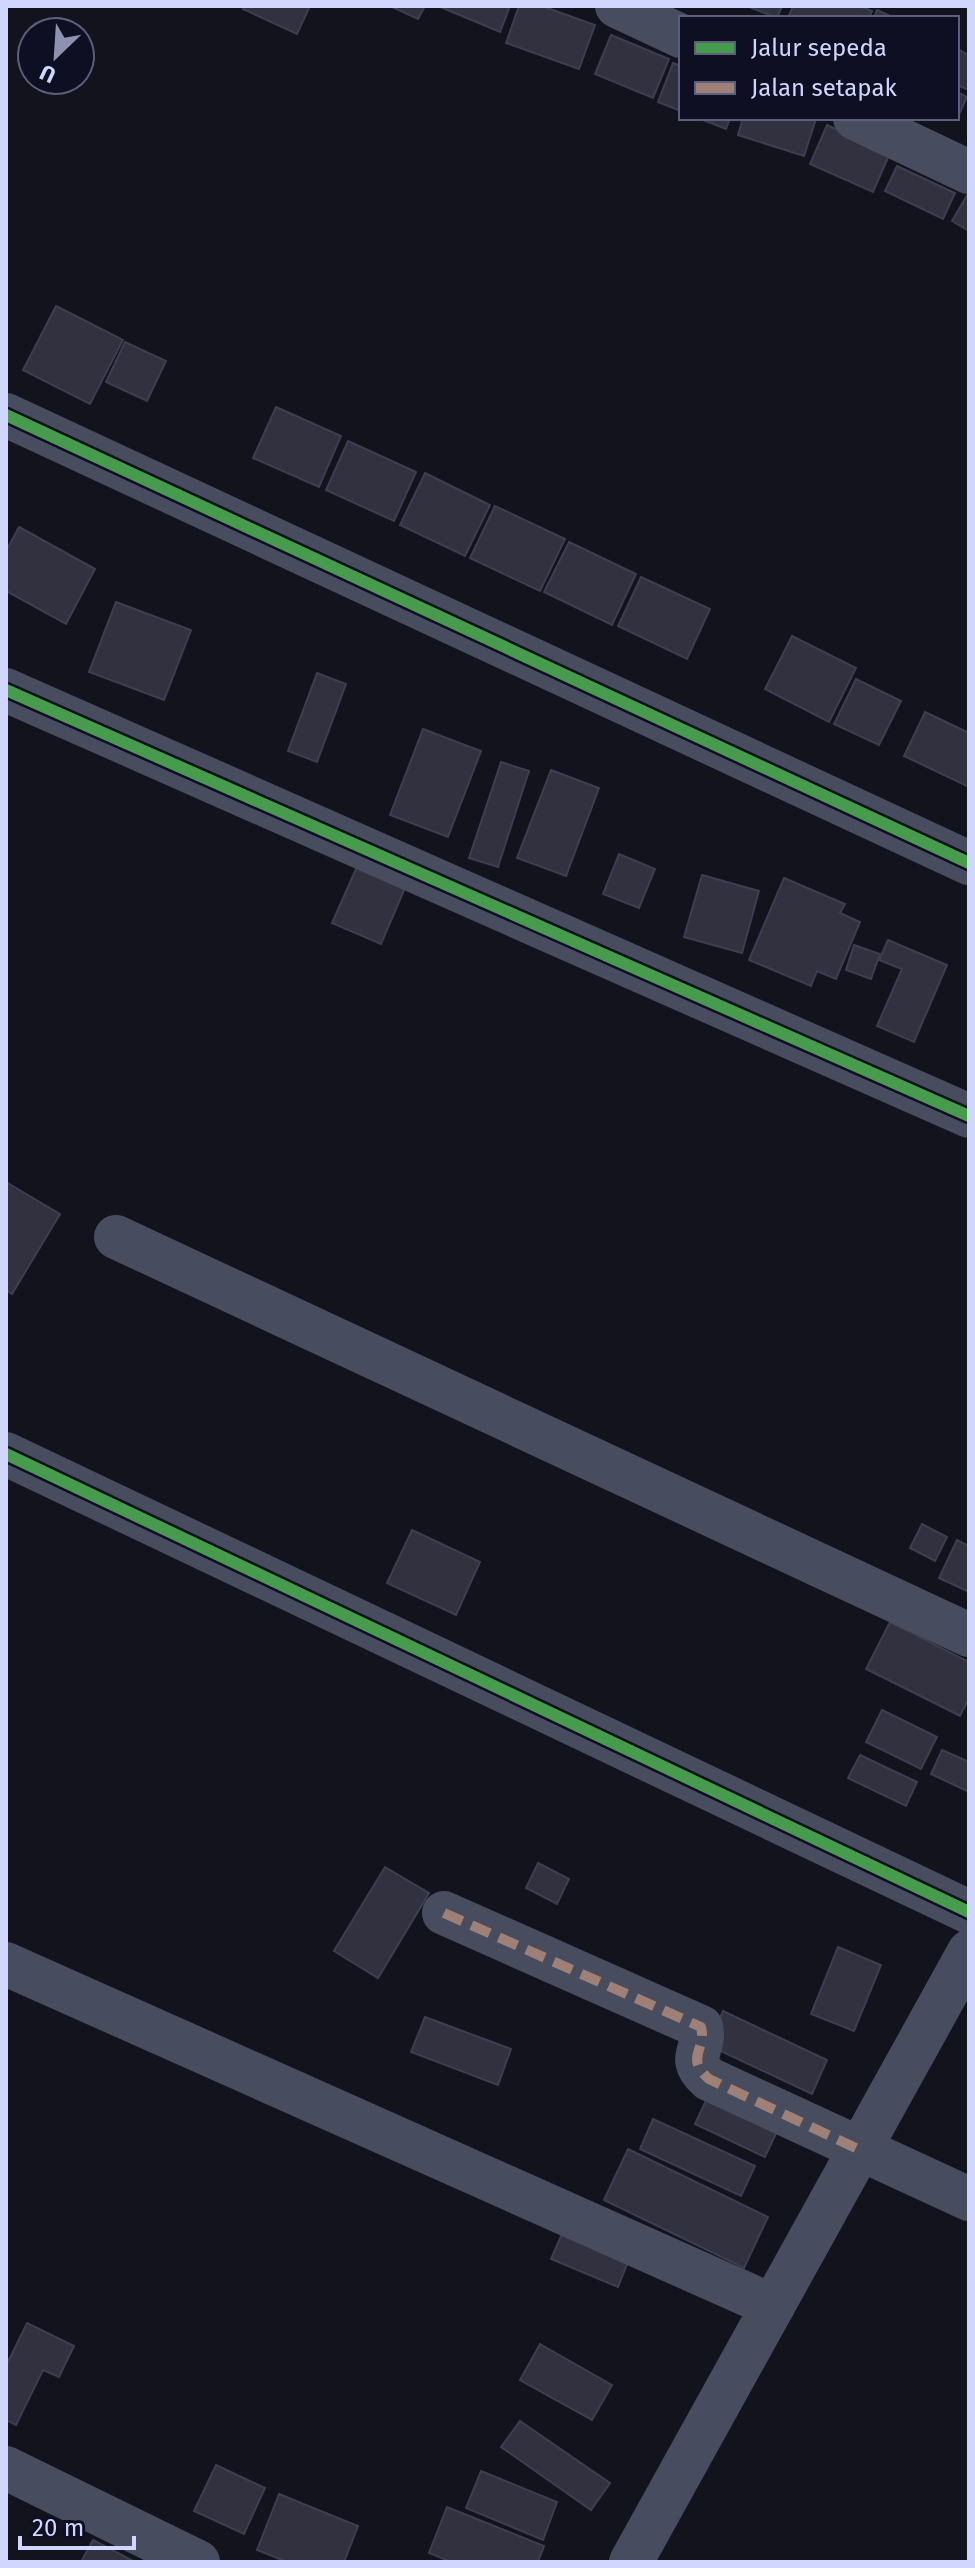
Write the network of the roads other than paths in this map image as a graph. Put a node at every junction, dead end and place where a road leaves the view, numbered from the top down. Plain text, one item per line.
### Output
1 (617, 6) edge
2 (679, 35) edge
3 (859, 120) edge
4 (969, 172) edge
5 (6, 415) edge
6 (6, 690) edge
7 (969, 863) edge
8 (969, 1116) edge
9 (116, 1237) dead end
10 (6, 1454) edge
11 (969, 1635) edge
12 (969, 1912) edge
13 (444, 1913) dead end
14 (969, 1952) edge
15 (6, 1964) edge
16 (860, 2150) junction
17 (969, 2199) edge
18 (773, 2306) junction
19 (6, 2468) edge
20 (198, 2562) edge
21 (631, 2562) edge

1 - 2 street
3 - 4 street
5 - 7 street
6 - 8 street
9 - 11 street
10 - 12 street
13 - 16 street
14 - 16 street
15 - 18 street
16 - 17 street
16 - 18 street
18 - 21 street
19 - 20 street

